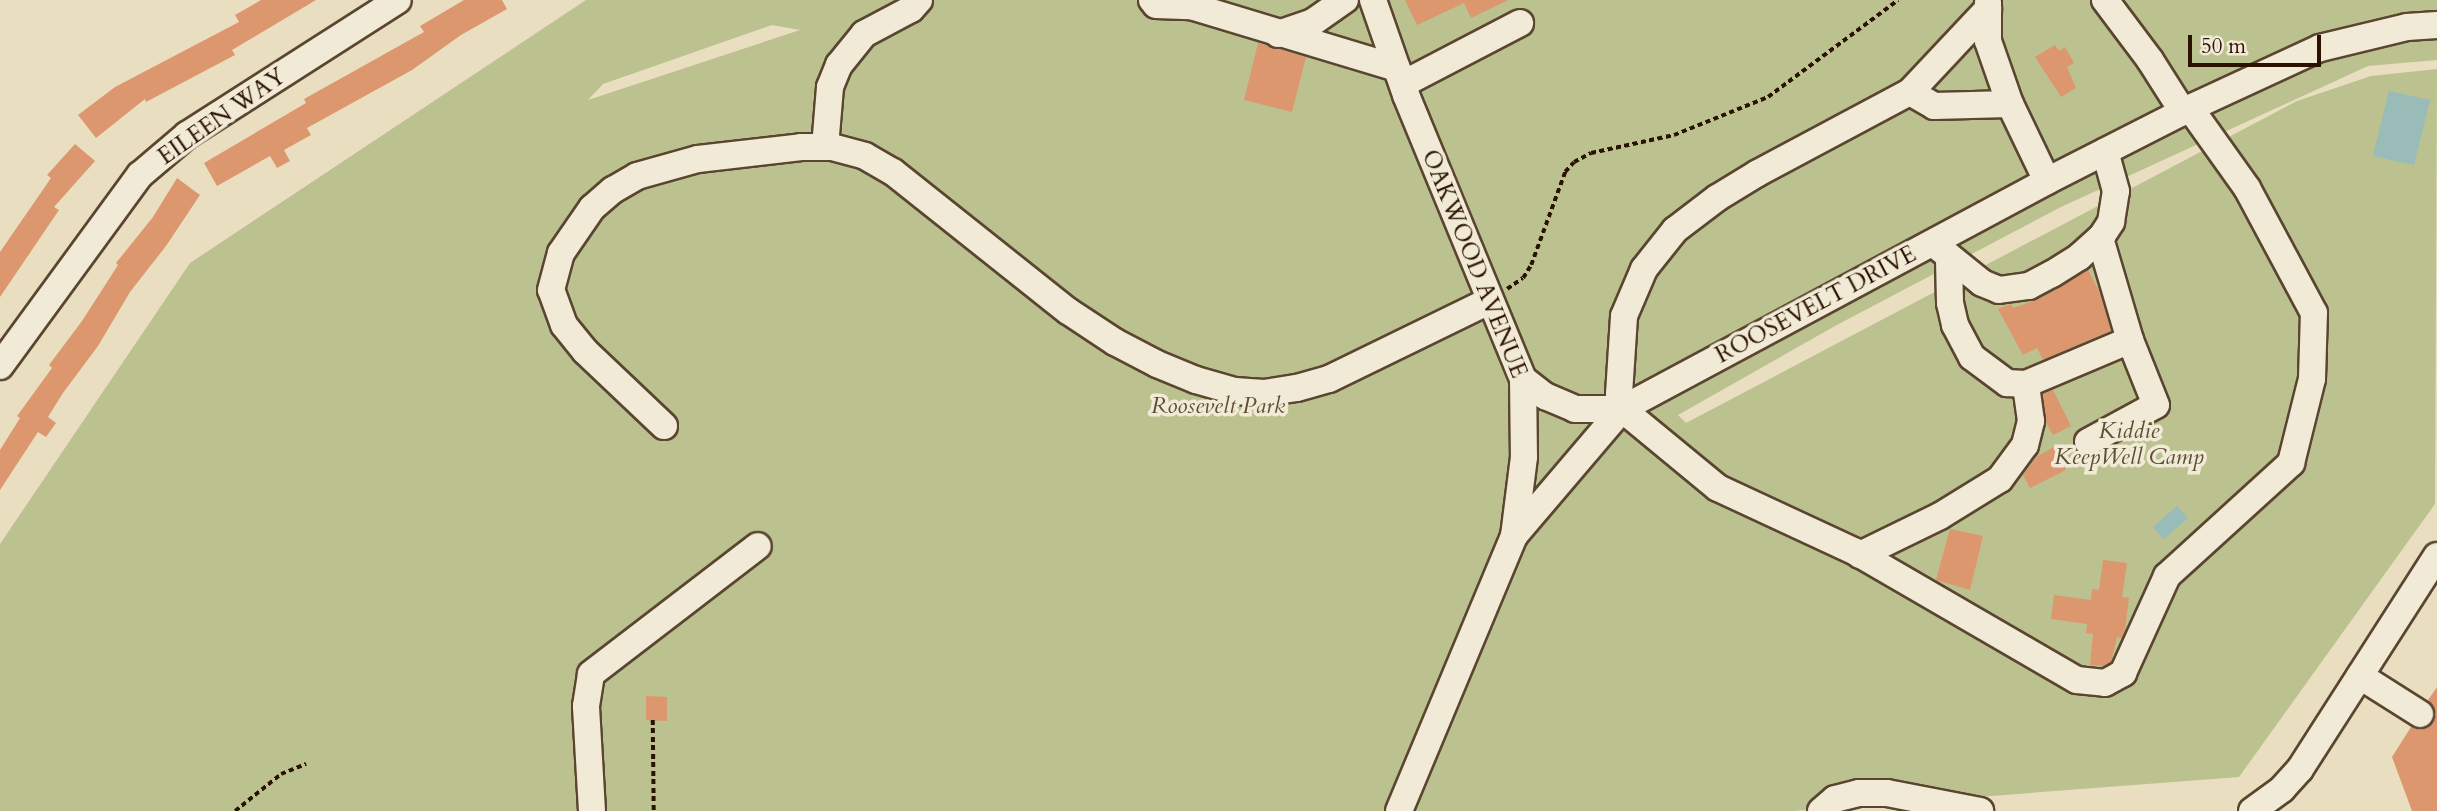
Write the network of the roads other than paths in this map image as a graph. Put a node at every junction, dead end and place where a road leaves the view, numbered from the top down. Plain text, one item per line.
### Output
1 (398, 0) edge
2 (919, 0) edge
3 (1152, 0) edge
4 (1345, 0) edge
5 (1373, 0) edge
6 (2105, 0) edge
7 (1988, 5) edge
8 (1520, 23) dead end
9 (2437, 25) edge
10 (1278, 34) junction
11 (1400, 76) junction
12 (1910, 93) junction
13 (2010, 104) junction
14 (2186, 110) junction
15 (825, 147) junction
16 (2105, 151) junction
17 (2047, 181) junction
18 (2099, 238) junction
19 (1941, 250) junction
20 (1499, 295) junction
21 (2130, 340) junction
22 (3, 354) edge
23 (1523, 379) junction
24 (2026, 384) junction
25 (1622, 409) junction
26 (664, 426) dead end
27 (2088, 442) dead end
28 (1514, 536) junction
29 (758, 546) dead end
30 (1860, 555) junction
31 (2437, 556) edge
32 (2360, 676) junction
33 (2420, 714) dead end
34 (592, 811) edge
35 (1399, 811) edge
36 (1821, 811) edge
37 (1980, 811) edge
38 (2252, 811) edge

1 - 22 street, EILEEN WAY
2 - 15 street
3 - 10 street
4 - 10 street
5 - 11 street, OAKWOOD AVENUE
6 - 14 street
7 - 12 street
7 - 13 street
8 - 11 street
9 - 14 street, ROOSEVELT DRIVE
10 - 11 street
11 - 20 street, OAKWOOD AVENUE
12 - 13 street
12 - 25 street
13 - 17 street
14 - 16 street, ROOSEVELT DRIVE
14 - 30 street
15 - 20 street
15 - 26 street
16 - 17 street, ROOSEVELT DRIVE
16 - 18 street
17 - 19 street, ROOSEVELT DRIVE
18 - 19 street
18 - 21 street
19 - 24 street
19 - 25 street, ROOSEVELT DRIVE
20 - 23 street, OAKWOOD AVENUE
21 - 24 street
21 - 27 street
23 - 25 street
23 - 28 street, OAKWOOD AVENUE
24 - 30 street
25 - 28 street, ROOSEVELT DRIVE
25 - 30 street
28 - 35 street, ROOSEVELT DRIVE
29 - 34 street
31 - 32 street
32 - 33 street
32 - 38 street
36 - 37 street

